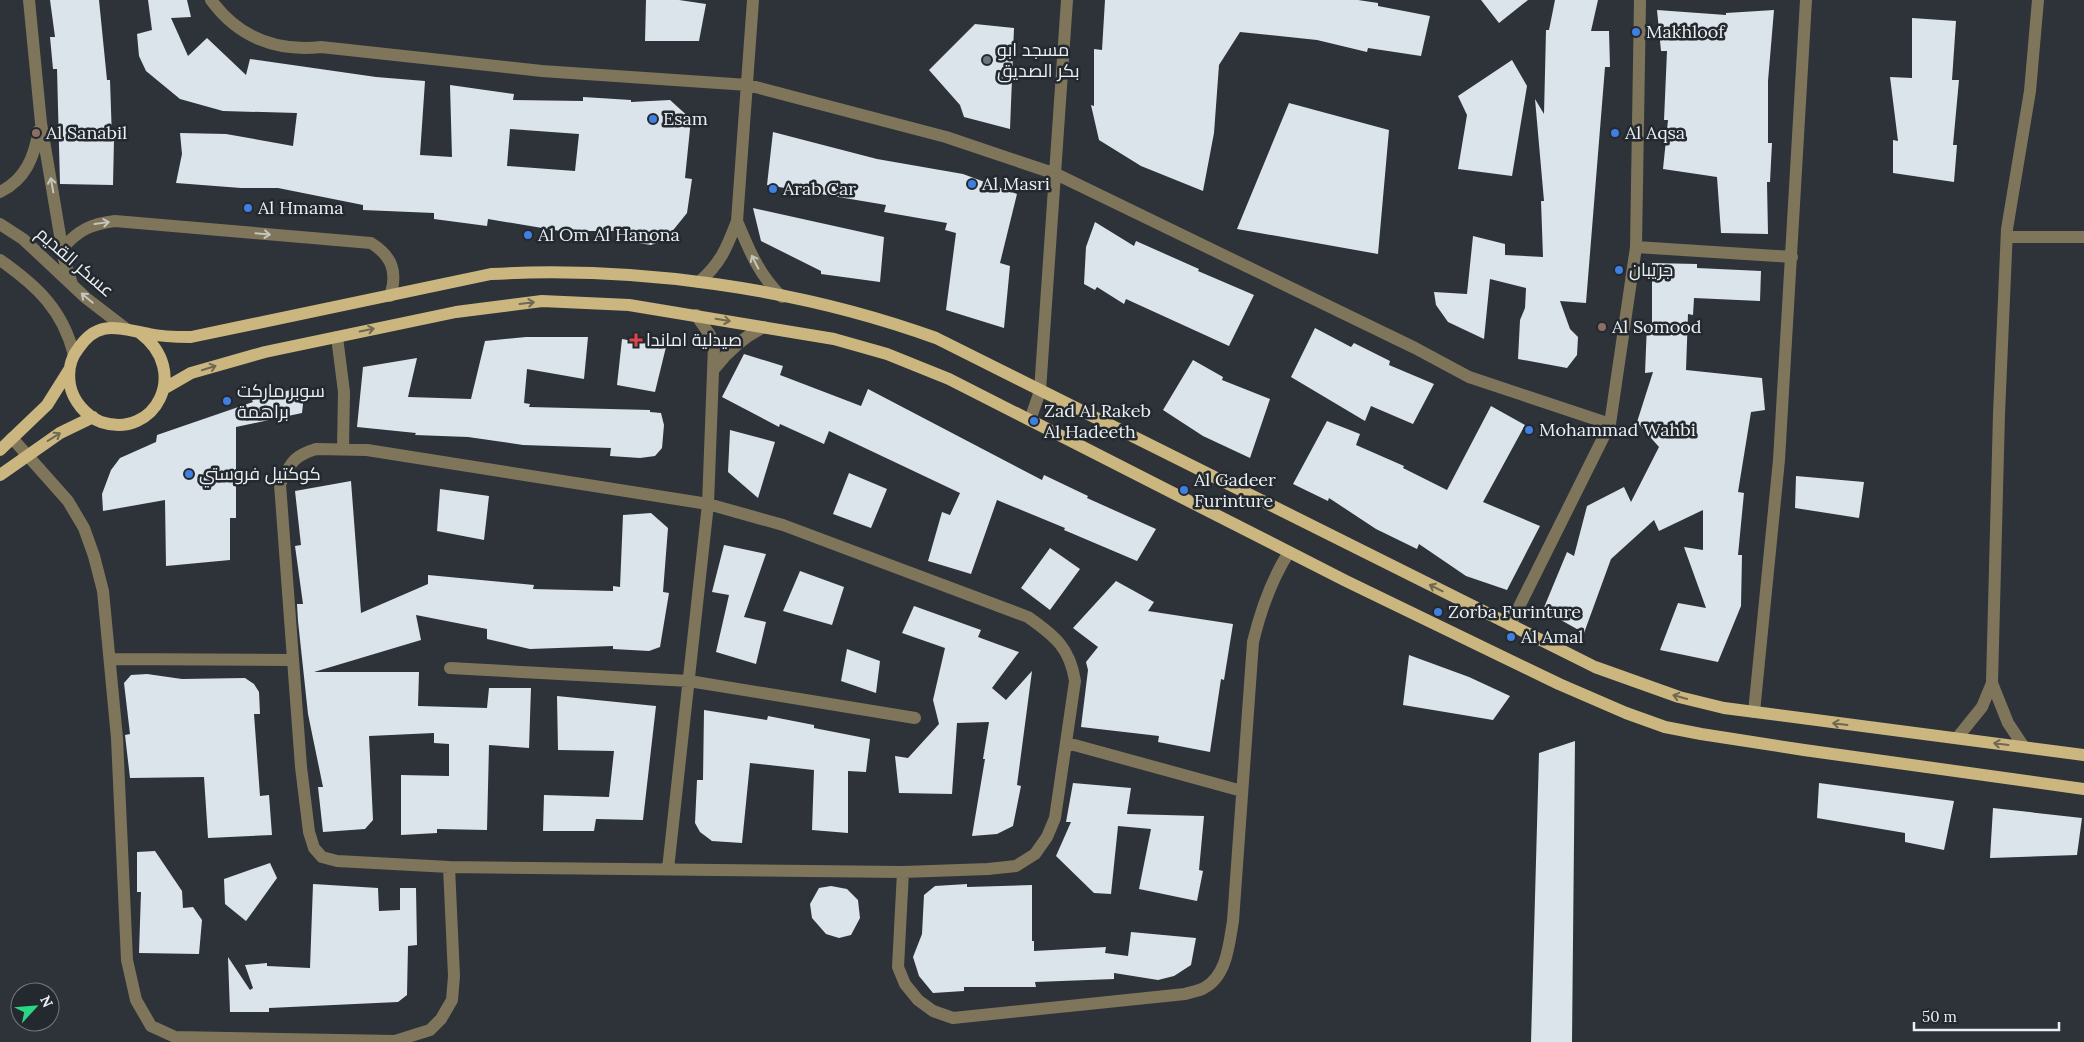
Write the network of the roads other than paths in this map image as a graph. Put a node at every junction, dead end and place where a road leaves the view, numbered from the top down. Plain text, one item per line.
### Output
1 (29, 0) edge
2 (210, 0) edge
3 (753, 0) edge
4 (1068, 0) edge
5 (1640, 0) edge
6 (1806, 0) edge
7 (2038, 0) edge
8 (748, 85) junction
9 (41, 123) junction
10 (1056, 174) junction
11 (0, 192) edge
12 (738, 221) junction
13 (0, 224) edge
14 (2084, 236) edge
15 (2007, 237) junction
16 (1636, 247) junction
17 (62, 248) junction
18 (1792, 257) junction
19 (0, 260) edge
20 (699, 282) junction
21 (72, 284) junction
22 (390, 296) junction
23 (782, 297) junction
24 (696, 315) junction
25 (764, 327) junction
26 (125, 328) junction
27 (140, 333) junction
28 (337, 336) junction
29 (74, 355) junction
30 (714, 368) junction
31 (69, 370) junction
32 (165, 388) junction
33 (1040, 390) junction
34 (93, 417) junction
35 (1030, 420) junction
36 (1610, 424) junction
37 (12, 438) junction
38 (343, 449) junction
39 (0, 450) edge
40 (26, 456) junction
41 (0, 475) edge
42 (708, 504) junction
43 (1289, 552) junction
44 (1510, 625) junction
45 (110, 659) junction
46 (292, 660) junction
47 (450, 668) dead end
48 (689, 681) junction
49 (1992, 682) junction
50 (1754, 712) junction
51 (915, 718) dead end
52 (1957, 738) junction
53 (1067, 743) junction
54 (2024, 747) junction
55 (2084, 755) edge
56 (2084, 789) edge
57 (1242, 791) junction
58 (449, 867) junction
59 (668, 869) junction
60 (903, 872) junction

1 - 9 street
2 - 8 street
3 - 8 street
4 - 10 street
5 - 16 street
6 - 18 street
7 - 15 street
8 - 10 street
8 - 12 street
9 - 11 street
17 -> 9 street
10 - 33 street
10 - 36 street
12 - 20 street
23 -> 12 street
13 - 21 street, عسكر القديم
14 - 15 street
15 - 49 street
16 - 18 street
16 - 36 street
17 - 21 street
17 -> 22 street
18 - 50 street
19 - 29 street
20 - 22 main road
20 - 23 main road
26 -> 21 street, عسكر القديم
22 - 27 main road
23 - 33 main road
24 -> 25 main road
28 -> 24 main road
24 - 30 street
25 - 30 street
25 - 35 main road
26 - 27 main road
26 - 29 main road
27 - 32 main road
32 -> 28 main road
28 - 38 street
29 - 31 main road
30 - 42 street
31 - 34 main road
31 - 37 main road
32 - 34 main road
33 - 35 street
44 -> 33 main road
40 -> 34 main road
35 - 43 main road
36 - 44 street
37 - 39 main road
37 - 40 street
38 - 42 street
38 - 46 street
40 - 41 main road
40 - 45 street
42 - 48 street
42 - 53 street
43 - 56 main road
43 - 57 street
50 -> 44 main road
45 - 46 street
45 - 58 street
46 - 58 street
47 - 48 street
48 - 51 street
48 - 59 street
49 - 52 street
49 - 54 street
52 -> 50 main road
54 -> 52 main road
53 - 57 street
53 - 60 street
54 - 55 main road
57 - 60 street
58 - 59 street
59 - 60 street

